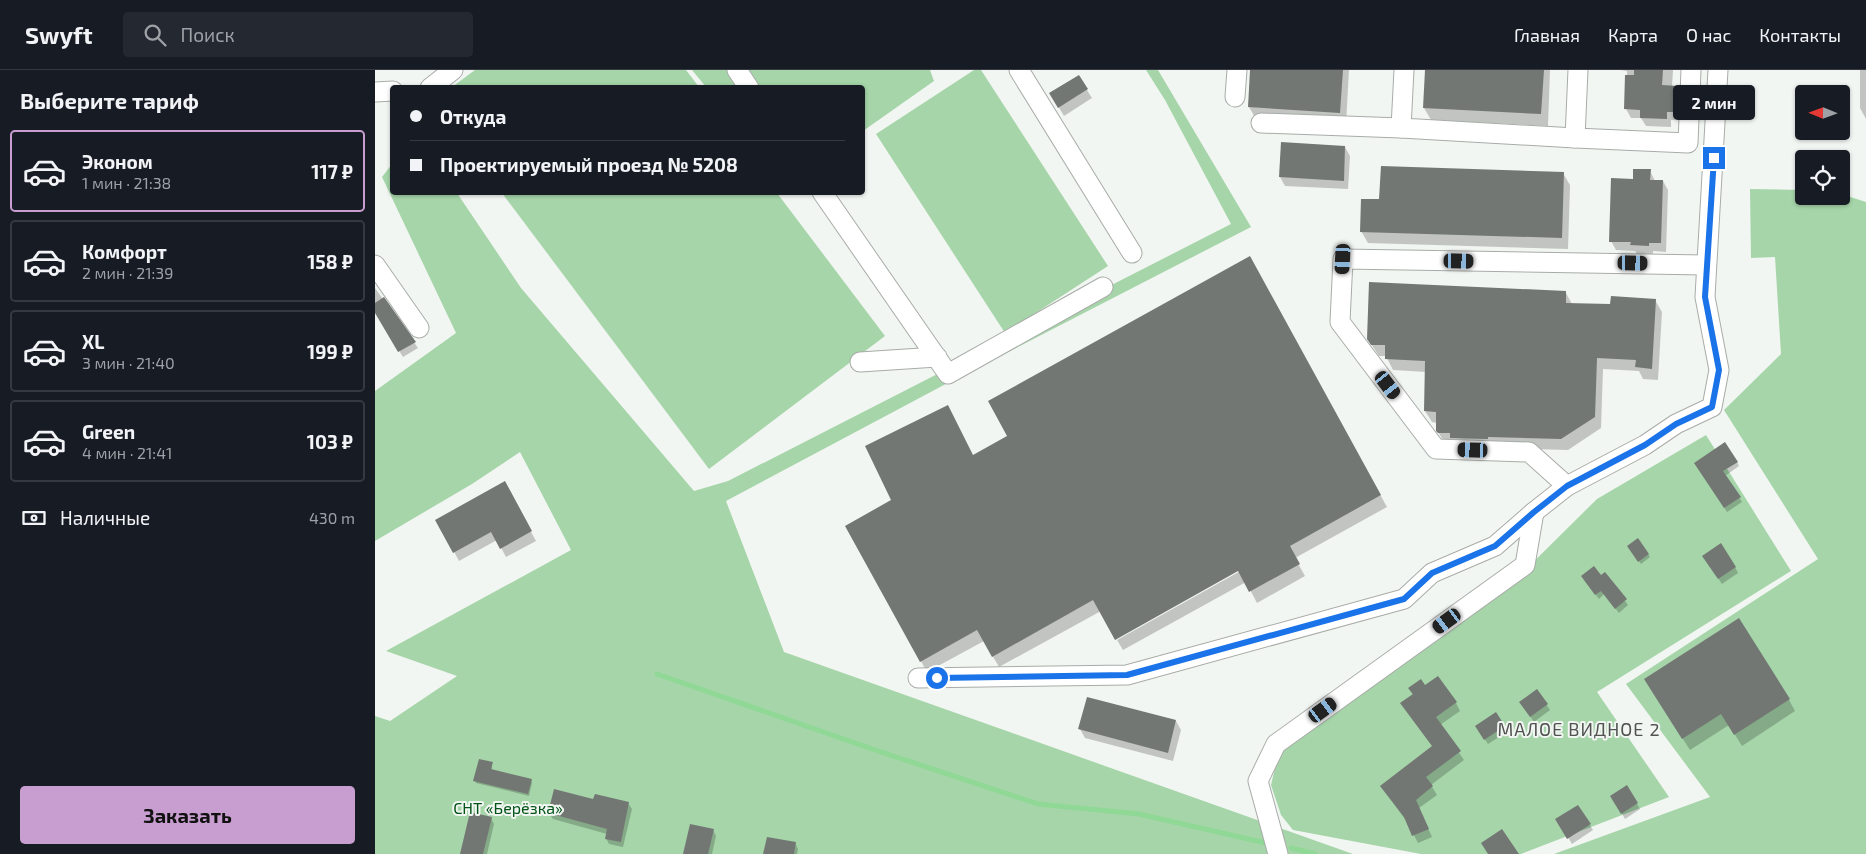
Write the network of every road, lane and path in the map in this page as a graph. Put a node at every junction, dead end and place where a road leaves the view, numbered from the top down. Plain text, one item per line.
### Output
1 (453, 70) edge
2 (737, 70) edge
3 (1019, 70) edge
4 (1237, 70) edge
5 (1404, 70) edge
6 (1579, 70) edge
7 (1691, 70) edge
8 (1718, 70) edge
9 (434, 85) edge
10 (747, 85) edge
11 (390, 91) edge
12 (375, 92) edge
13 (1235, 97) dead end
14 (1261, 123) dead end
15 (1401, 128) junction
16 (1575, 138) junction
17 (824, 195) edge
18 (1132, 252) dead end
19 (375, 265) edge
20 (1705, 265) junction
21 (1103, 287) dead end
22 (419, 328) dead end
23 (937, 357) junction
24 (859, 362) dead end
25 (1567, 486) junction
26 (1534, 512) junction
27 (918, 678) dead end
28 (1278, 854) edge

1 - 9 street
2 - 10 street
3 - 18 street
4 - 13 street
5 - 15 street
6 - 16 street
7 - 16 street
8 - 20 street
11 - 12 street
14 - 15 street
15 - 16 street
17 - 23 street
19 - 22 street
20 - 25 street
20 - 25 street
21 - 23 street
23 - 24 street
25 - 26 street
26 - 27 street
26 - 28 street

